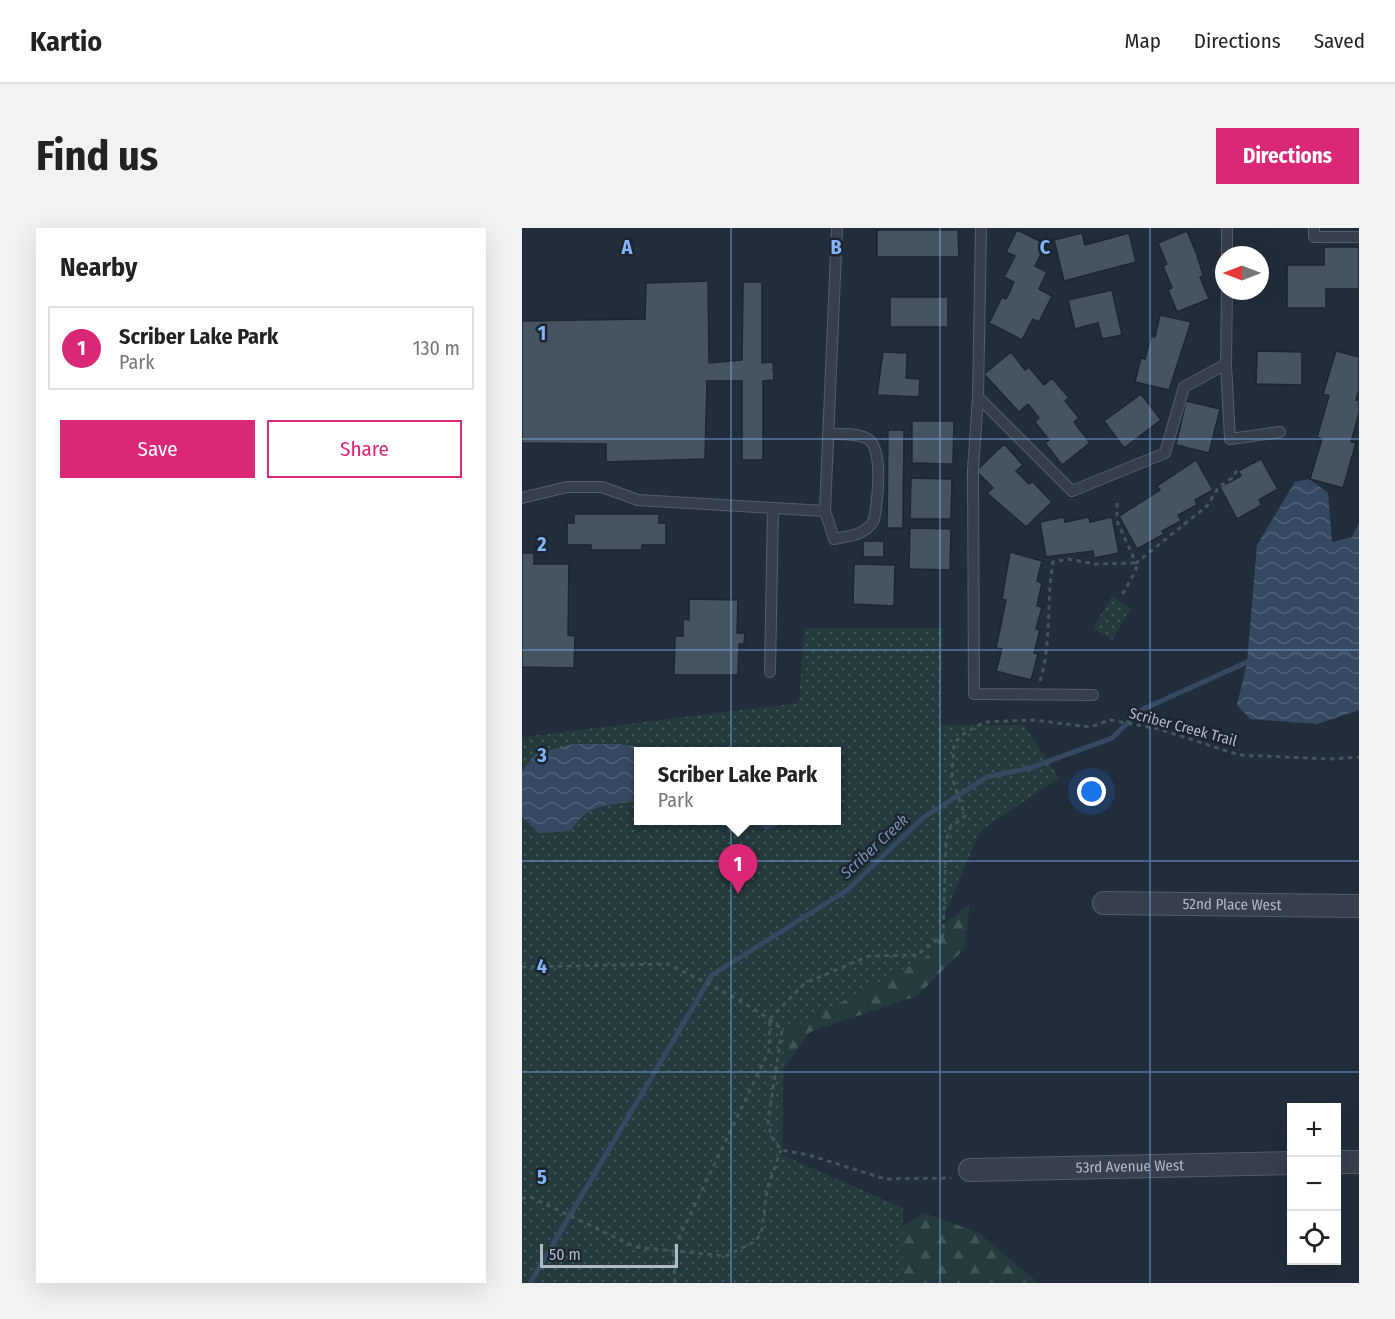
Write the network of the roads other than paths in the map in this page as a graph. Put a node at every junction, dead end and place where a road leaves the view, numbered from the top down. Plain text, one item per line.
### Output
1 (837, 228) edge
2 (981, 228) edge
3 (1227, 228) edge
4 (1314, 228) edge
5 (1359, 237) edge
6 (1227, 246) edge
7 (1227, 300) edge
8 (1226, 364) junction
9 (978, 397) junction
10 (1281, 432) dead end
11 (828, 434) junction
12 (522, 498) edge
13 (773, 508) junction
14 (825, 511) junction
15 (770, 672) dead end
16 (1093, 695) dead end
17 (1104, 903) dead end
18 (1359, 906) edge
19 (1341, 1162) edge
20 (1359, 1162) edge
21 (1287, 1163) edge
22 (970, 1170) road end

1 - 11 lane
2 - 9 lane
3 - 6 lane
4 - 5 lane
7 - 8 lane
8 - 9 lane
8 - 10 lane
9 - 16 lane
11 - 14 lane
11 - 14 lane
12 - 13 lane
13 - 14 lane
13 - 15 lane
17 - 18 street, 52nd Place West
19 - 20 street
21 - 22 street, 53rd Avenue West

